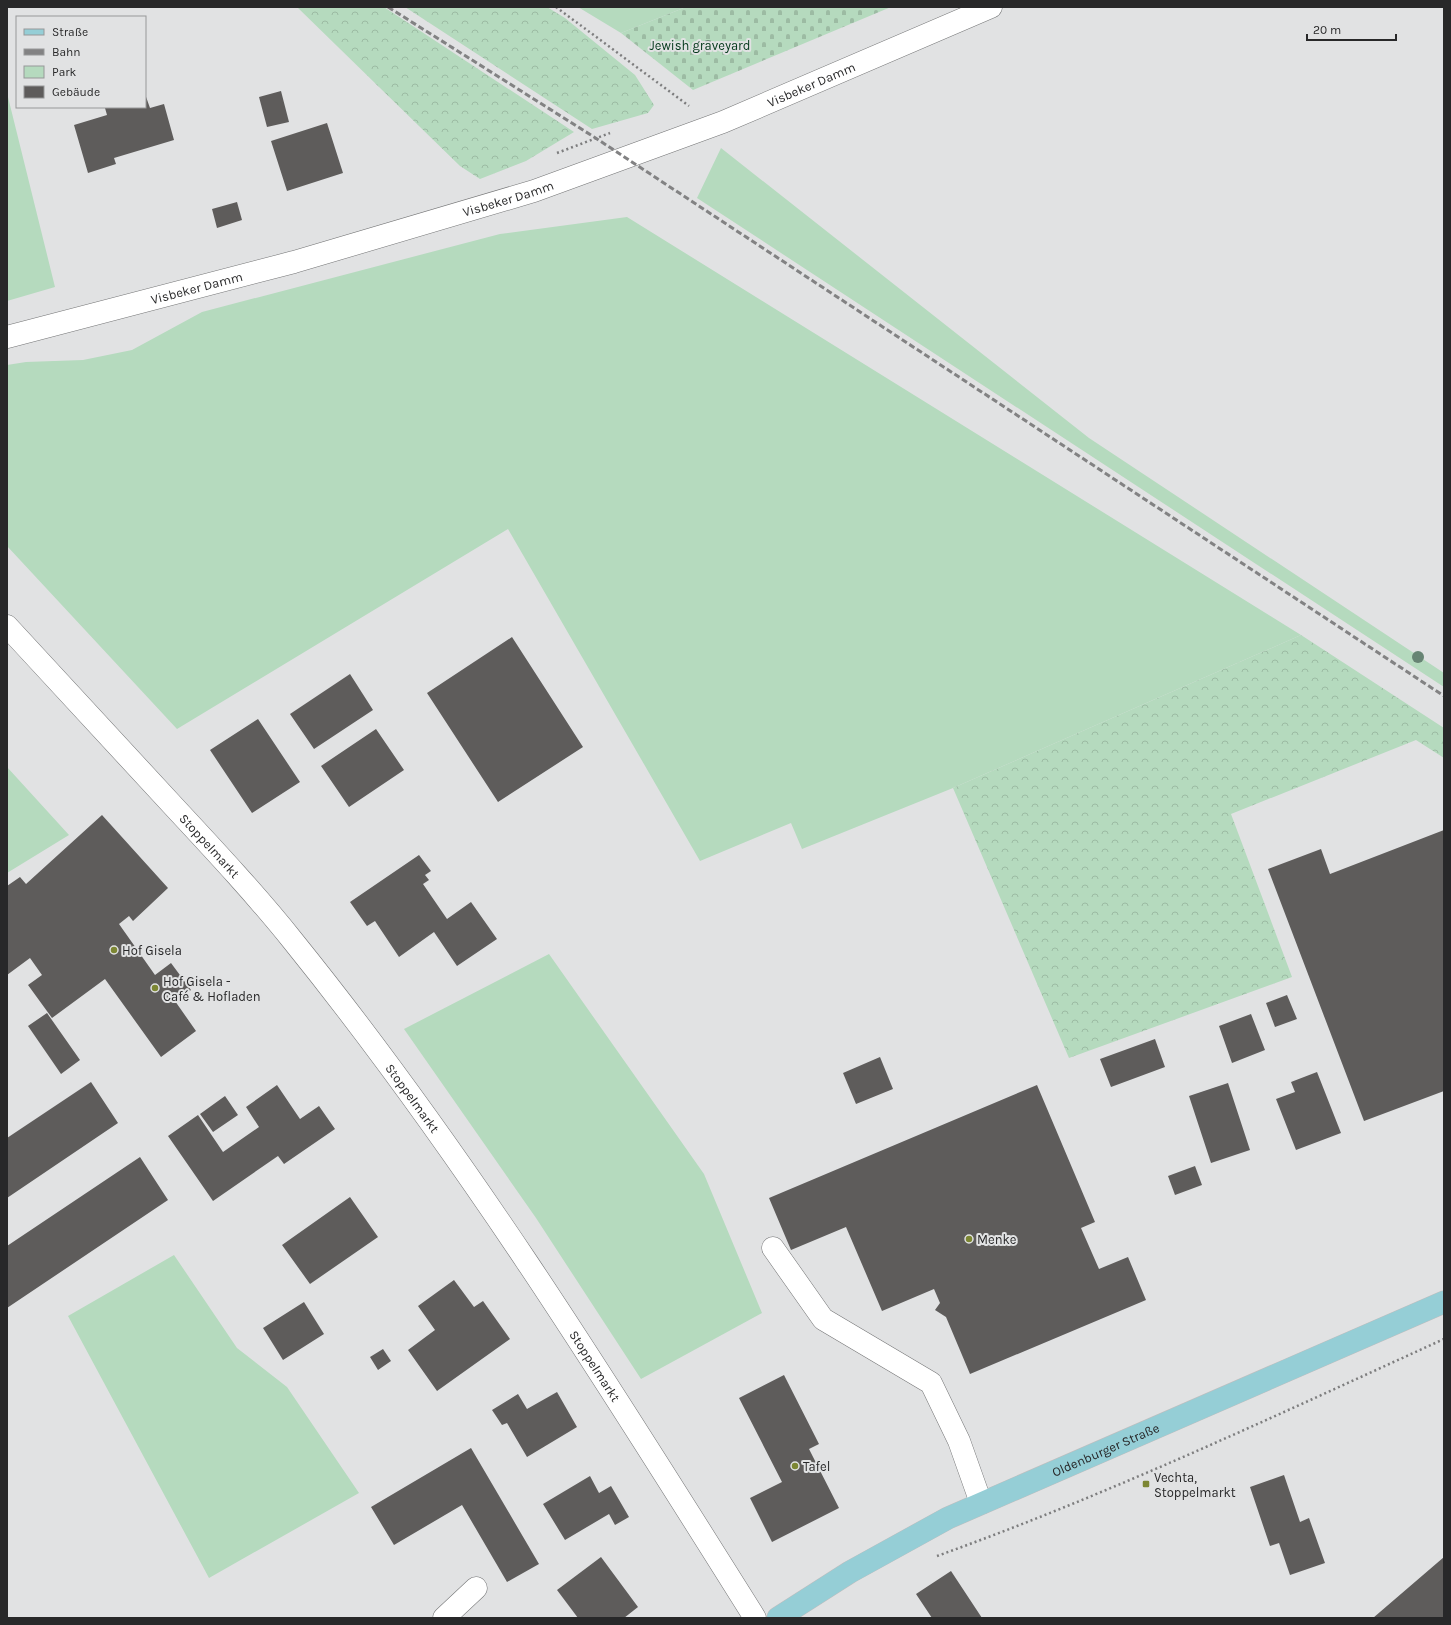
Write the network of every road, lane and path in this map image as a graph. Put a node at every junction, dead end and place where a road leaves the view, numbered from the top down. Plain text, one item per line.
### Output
1 (556, 7) edge
2 (991, 7) edge
3 (695, 110) dead end
4 (7, 336) edge
5 (7, 626) edge
6 (773, 1248) dead end
7 (1444, 1302) edge
8 (1444, 1339) edge
9 (981, 1503) junction
10 (930, 1559) dead end
11 (476, 1588) dead end
12 (444, 1618) edge
13 (755, 1618) edge
14 (778, 1618) edge

1 - 3 path
2 - 4 street, Visbeker Damm
5 - 13 street, Stoppelmarkt
6 - 9 street
7 - 9 main road, Oldenburger Straße
8 - 10 path
9 - 14 main road, Oldenburger Straße
11 - 12 street

